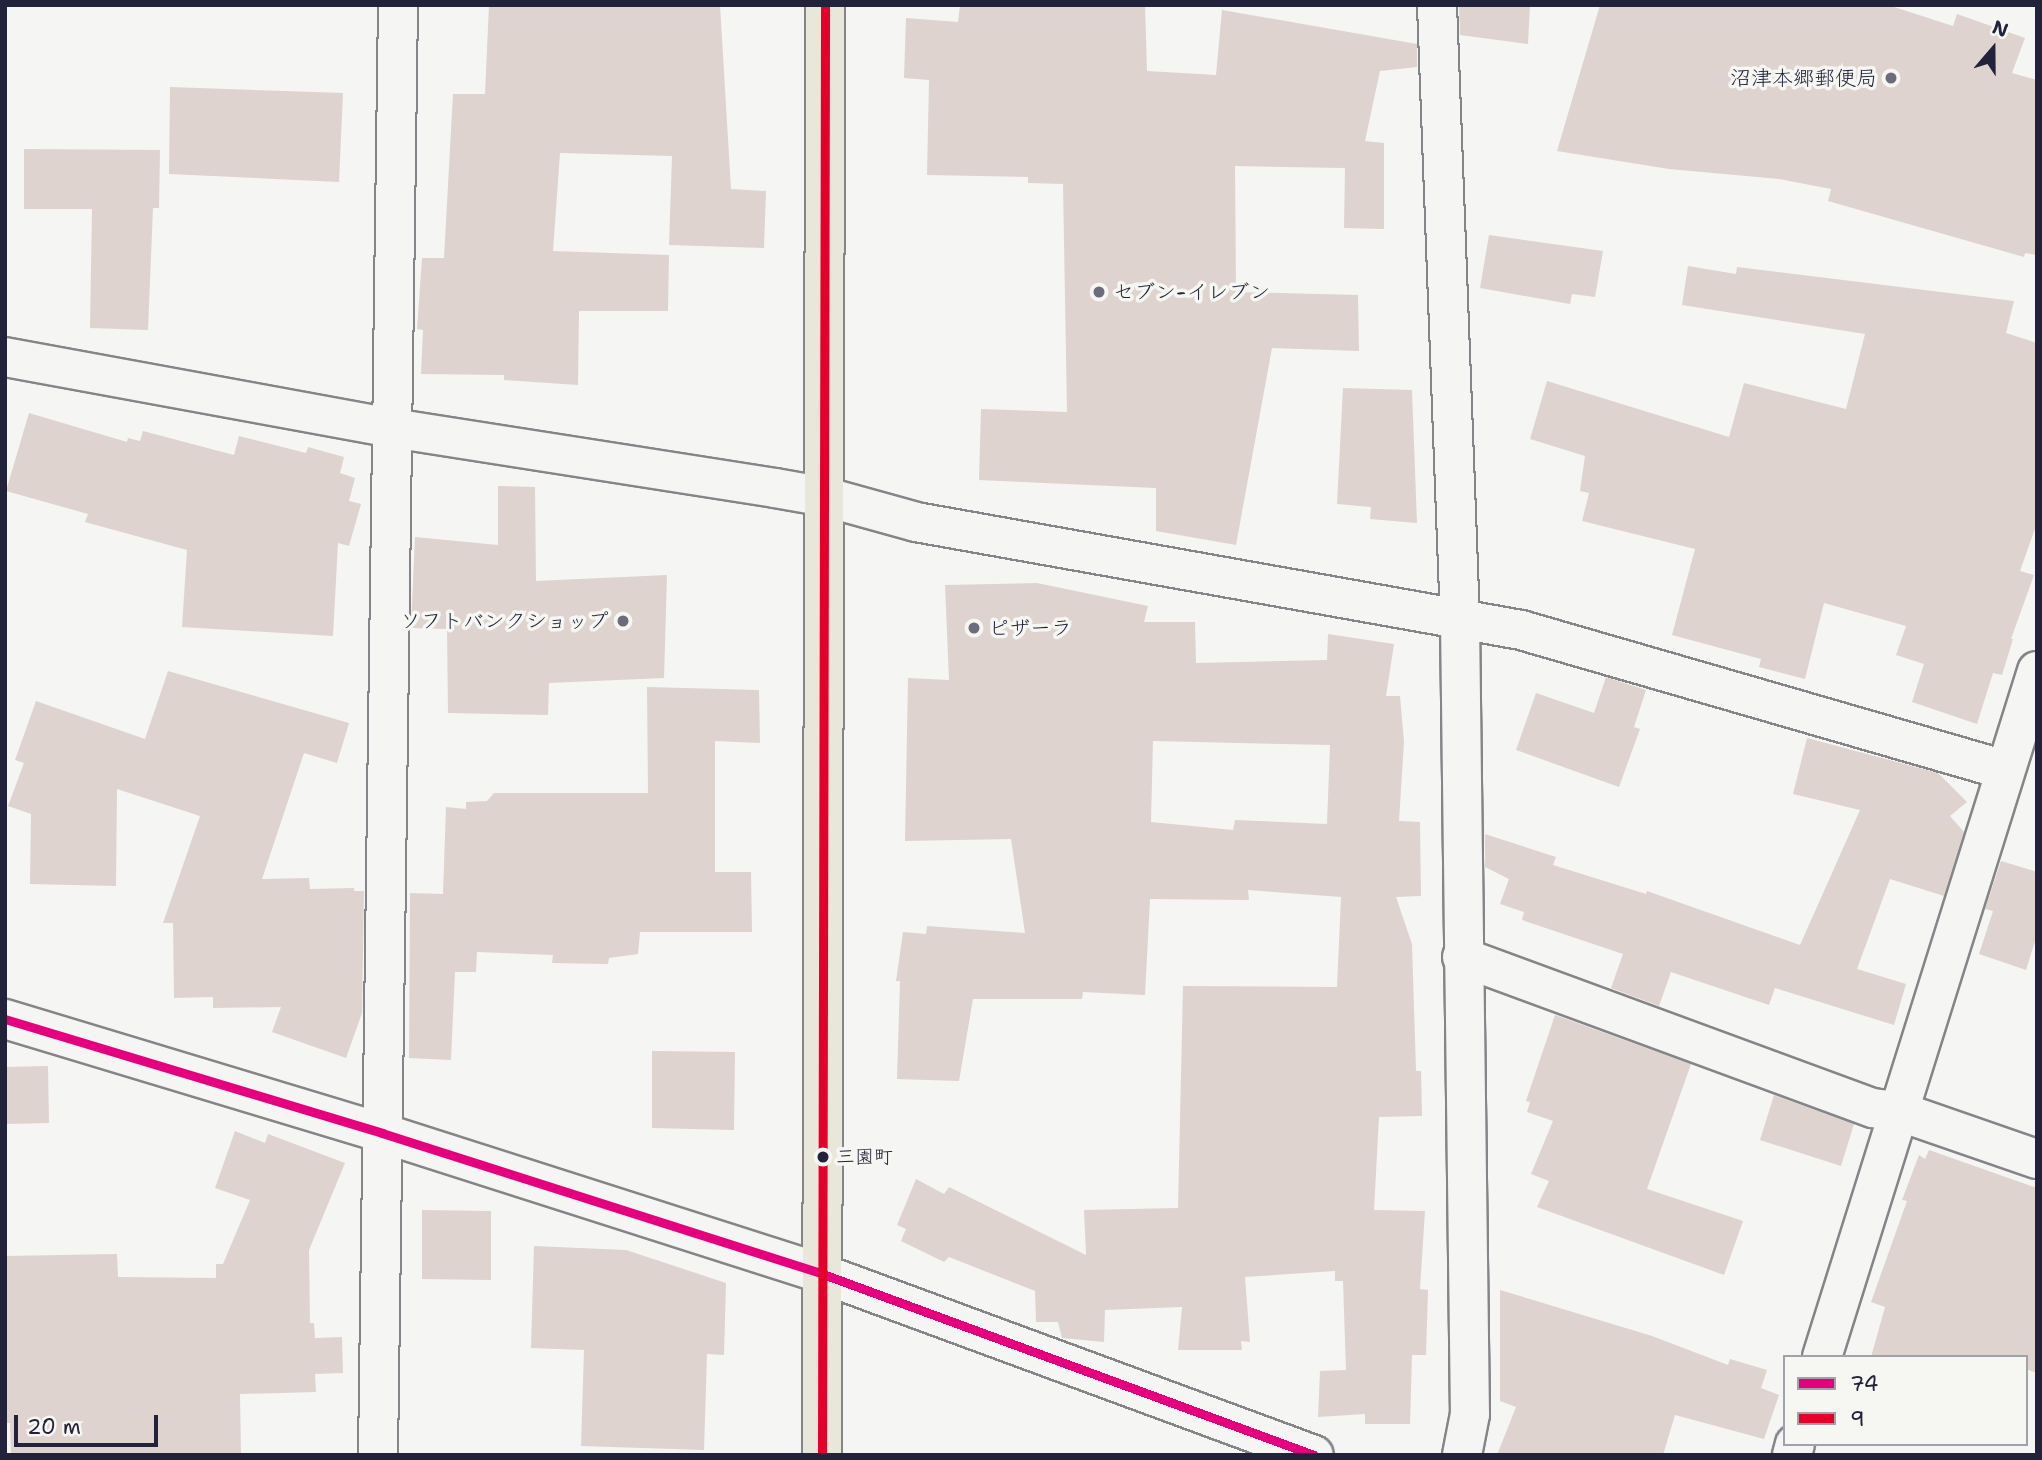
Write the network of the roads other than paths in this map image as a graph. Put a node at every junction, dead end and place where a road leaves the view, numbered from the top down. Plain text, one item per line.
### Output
1 (398, 5) edge
2 (825, 5) edge
3 (1437, 5) edge
4 (5, 357) edge
5 (392, 428) junction
6 (826, 497) junction
7 (1460, 621) junction
8 (2037, 671) edge
9 (2006, 770) junction
10 (1462, 957) junction
11 (5, 1019) edge
12 (1898, 1111) junction
13 (382, 1133) junction
14 (2037, 1159) edge
15 (823, 1275) junction
16 (1823, 1355) edge
17 (378, 1455) edge
18 (822, 1455) edge
19 (1314, 1455) edge
20 (1462, 1455) edge

1 - 5 street
2 - 6 highway
3 - 7 street
4 - 5 street
5 - 6 street
5 - 13 street
6 - 7 street
6 - 15 highway
7 - 9 street
7 - 10 street
8 - 9 street
9 - 12 street
10 - 12 street
10 - 20 street
11 - 13 street
12 - 14 street
12 - 16 street
13 - 15 street
13 - 17 street
15 - 18 highway
15 - 19 street

